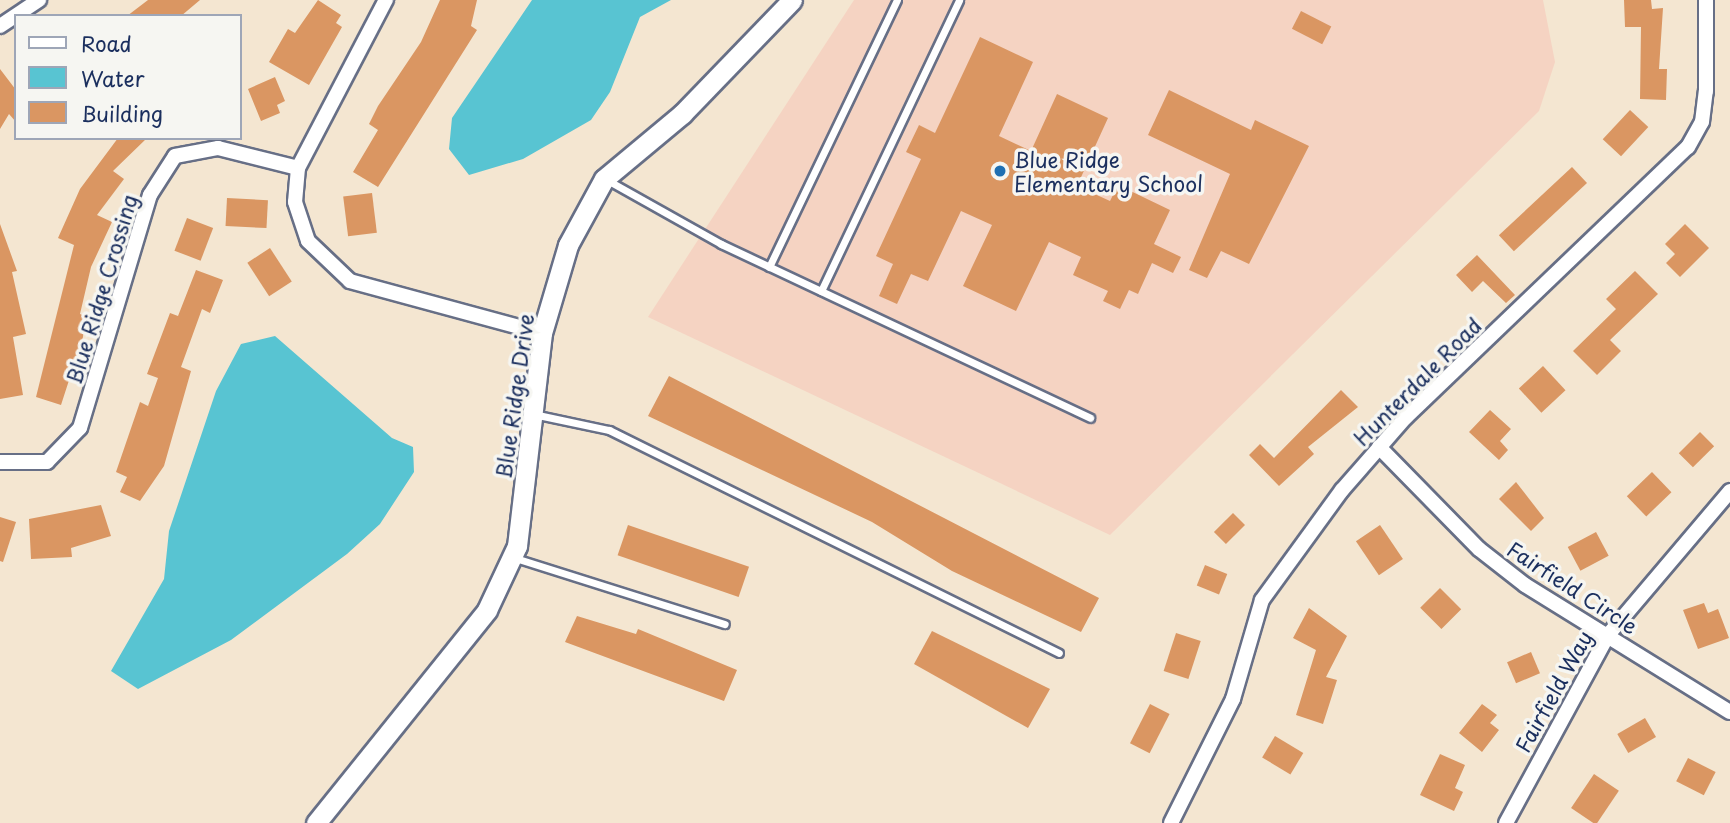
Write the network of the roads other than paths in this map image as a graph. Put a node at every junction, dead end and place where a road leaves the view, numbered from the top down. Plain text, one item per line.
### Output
1 (39, 0) edge
2 (386, 0) edge
3 (792, 0) edge
4 (897, 0) edge
5 (959, 0) edge
6 (1706, 0) edge
7 (18, 14) edge
8 (298, 168) junction
9 (604, 179) junction
10 (769, 267) junction
11 (821, 291) junction
12 (542, 333) junction
13 (533, 414) junction
14 (1090, 418) dead end
15 (1379, 447) junction
16 (0, 462) edge
17 (1730, 491) edge
18 (512, 557) junction
19 (725, 624) dead end
20 (1608, 635) junction
21 (1059, 653) dead end
22 (1730, 712) edge
23 (316, 823) edge
24 (1171, 823) edge
25 (1506, 823) edge

1 - 7 street
2 - 8 street
3 - 9 street, Blue Ridge Drive
4 - 10 lane
5 - 11 lane
6 - 15 street, Hunterdale Road
8 - 12 street
8 - 16 street, Blue Ridge Crossing
9 - 10 lane
9 - 12 street, Blue Ridge Drive
10 - 11 lane
11 - 14 lane
12 - 13 street, Blue Ridge Drive
13 - 18 street, Blue Ridge Drive
13 - 21 lane
15 - 20 street, Fairfield Circle
15 - 24 street, Hunterdale Road
17 - 20 street, Fairfield Way
18 - 19 lane
18 - 23 street, Blue Ridge Drive
20 - 22 street, Fairfield Circle
20 - 25 street, Fairfield Way

